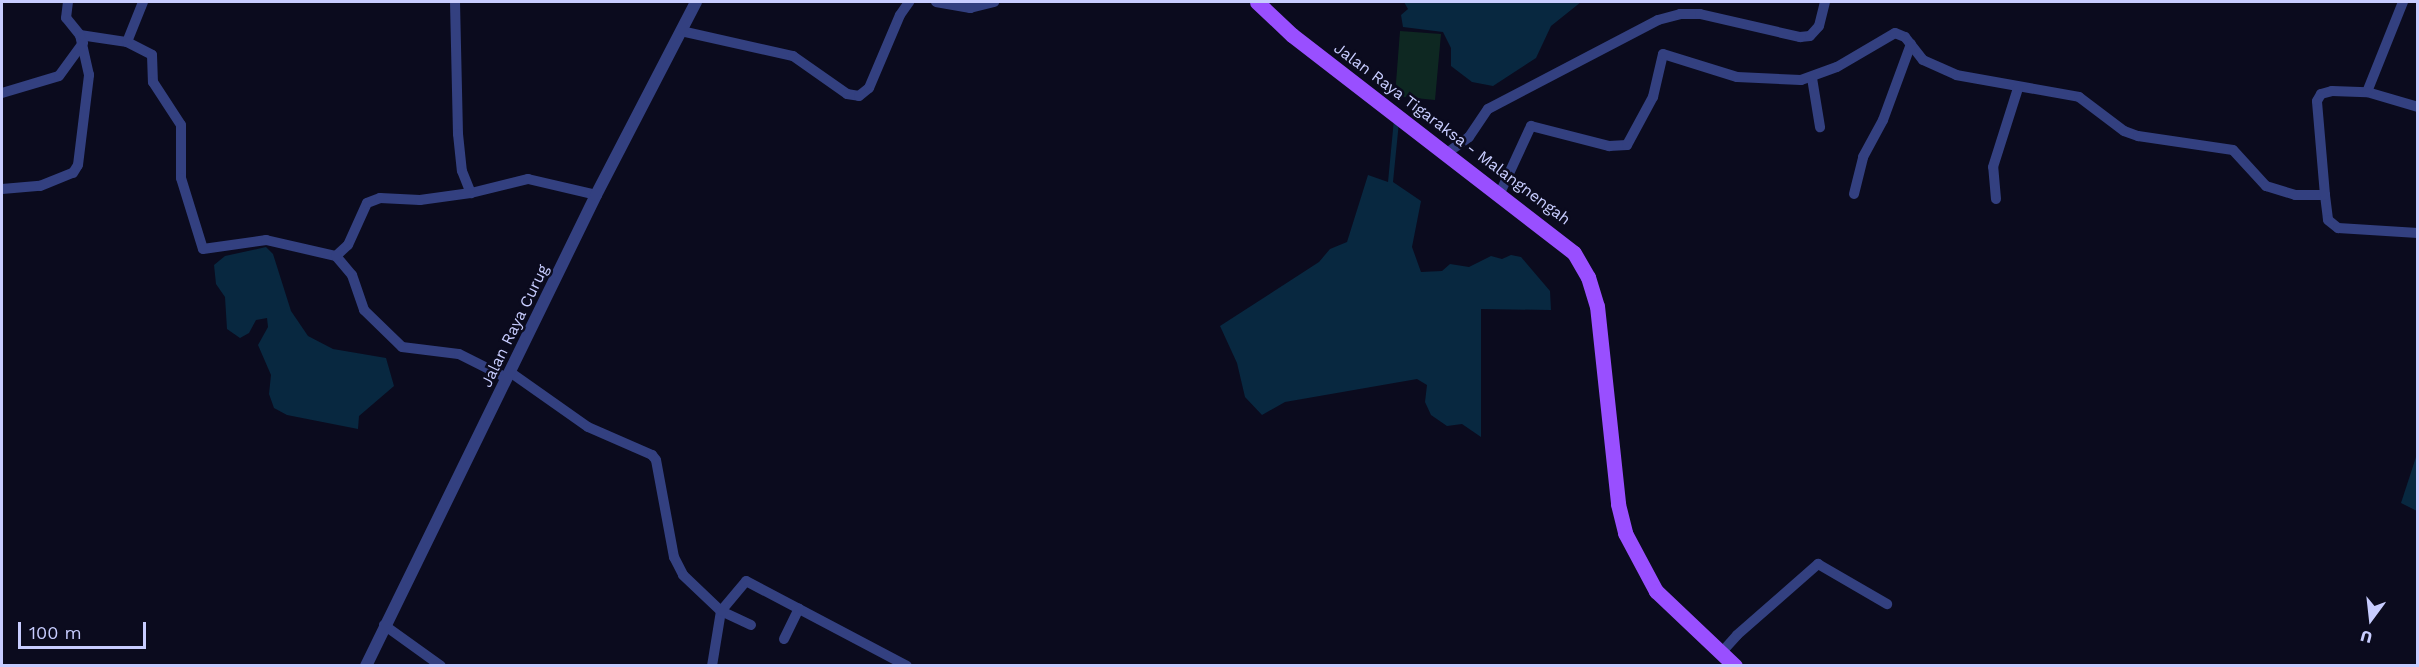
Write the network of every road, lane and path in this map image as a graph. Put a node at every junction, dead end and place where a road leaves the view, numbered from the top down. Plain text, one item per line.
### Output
1 (68, 2) edge
2 (143, 2) edge
3 (456, 2) edge
4 (696, 2) edge
5 (909, 2) edge
6 (936, 2) edge
7 (994, 2) edge
8 (1257, 2) edge
9 (1825, 2) edge
10 (2403, 2) edge
11 (681, 31) junction
12 (81, 39) junction
13 (127, 42) junction
14 (1911, 44) junction
15 (1812, 78) junction
16 (2018, 88) junction
17 (2367, 92) junction
18 (2, 93) edge
19 (2418, 107) edge
20 (1820, 127) dead end
21 (1447, 153) junction
22 (2, 189) edge
23 (471, 193) junction
24 (1500, 193) junction
25 (1854, 194) dead end
26 (596, 195) junction
27 (2325, 195) junction
28 (1996, 199) dead end
29 (2418, 233) edge
30 (336, 256) junction
31 (509, 375) junction
32 (1887, 604) dead end
33 (800, 608) junction
34 (721, 611) junction
35 (384, 625) junction
36 (751, 625) dead end
37 (784, 639) dead end
38 (1721, 653) junction
39 (366, 666) edge
40 (441, 666) edge
41 (712, 666) edge
42 (907, 666) edge
43 (1735, 666) edge

1 - 12 street
2 - 13 street
3 - 23 street
4 - 11 street, Jalan Raya Curug
5 - 11 street
6 - 7 street
8 - 21 main road, Jalan Raya Tigaraksa - Malangnengah
9 - 21 street
10 - 17 street
11 - 26 street, Jalan Raya Curug
12 - 13 street
12 - 18 street
12 - 22 street
13 - 30 street
14 - 15 street
14 - 16 street
14 - 25 street
15 - 20 street
15 - 24 street
16 - 27 street
16 - 28 street
17 - 19 street
17 - 27 street
21 - 24 main road, Jalan Raya Tigaraksa - Malangnengah
23 - 26 street
23 - 30 street
24 - 38 main road, Jalan Raya Tigaraksa - Malangnengah
26 - 31 street, Jalan Raya Curug
27 - 29 street
30 - 31 street
31 - 34 street
31 - 35 street, Jalan Raya Curug
32 - 38 street
33 - 34 street
33 - 37 street
33 - 42 street
34 - 36 street
34 - 41 street
35 - 39 street, Jalan Raya Curug
35 - 40 street
38 - 43 main road, Jalan Raya Tigaraksa - Malangnengah

